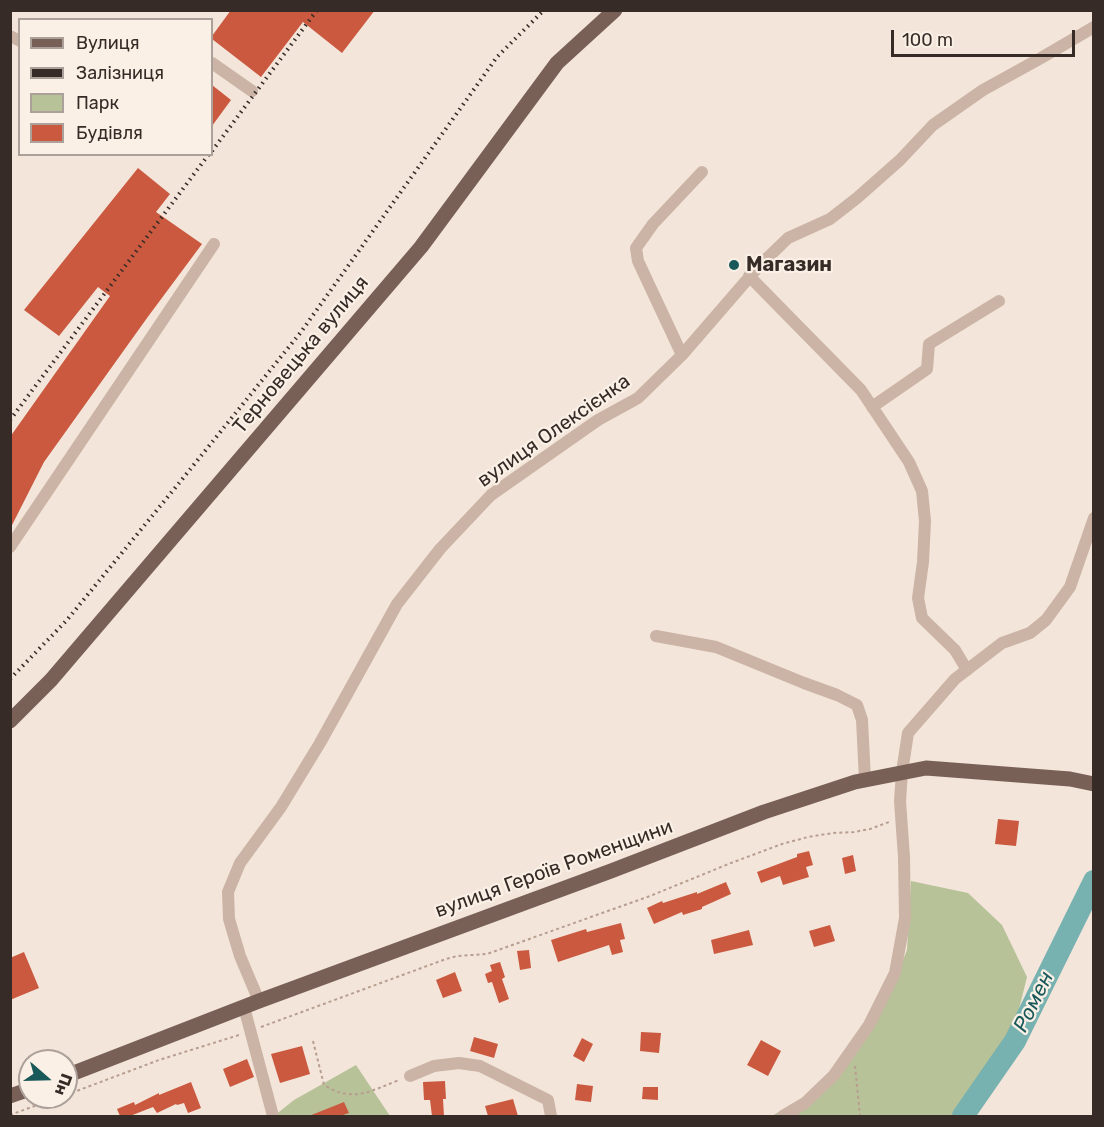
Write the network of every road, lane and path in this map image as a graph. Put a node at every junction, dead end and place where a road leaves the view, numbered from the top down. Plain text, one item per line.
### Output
1 (615, 10) edge
2 (1094, 27) edge
3 (213, 64) edge
4 (252, 91) dead end
5 (702, 172) dead end
6 (214, 244) dead end
7 (749, 276) junction
8 (999, 301) dead end
9 (682, 355) junction
10 (872, 407) junction
11 (1094, 518) edge
12 (10, 547) edge
13 (656, 636) dead end
14 (967, 670) junction
15 (10, 721) edge
16 (902, 772) junction
17 (865, 780) junction
18 (1094, 784) edge
19 (901, 817) junction
20 (259, 1001) junction
21 (244, 1007) junction
22 (250, 1031) junction
23 (313, 1041) dead end
24 (854, 1046) junction
25 (78, 1071) edge
26 (410, 1076) joint
27 (78, 1090) edge
28 (26, 1109) edge
29 (10, 1115) edge
30 (273, 1116) edge
31 (551, 1116) edge
32 (783, 1116) edge
33 (860, 1116) edge

1 - 15 main road, Терновецька вулиця
2 - 7 street, вулиця Олексієнка
3 - 4 street
5 - 9 street
6 - 12 street
7 - 9 street, вулиця Олексієнка
7 - 10 street
8 - 10 street
9 - 20 street, вулиця Олексієнка
10 - 14 street
11 - 14 street
13 - 17 street
14 - 16 street
16 - 17 main road, вулиця Героїв Роменщини
16 - 18 main road, вулиця Героїв Роменщини
16 - 19 street
17 - 20 main road, вулиця Героїв Роменщини
19 - 22 path
19 - 24 street
20 - 21 main road, вулиця Героїв Роменщини
21 - 22 street
21 - 25 main road, вулиця Героїв Роменщини
22 - 27 path
22 - 30 street
23 - 26 path
24 - 32 street
24 - 33 path
26 - 31 street
28 - 29 path

